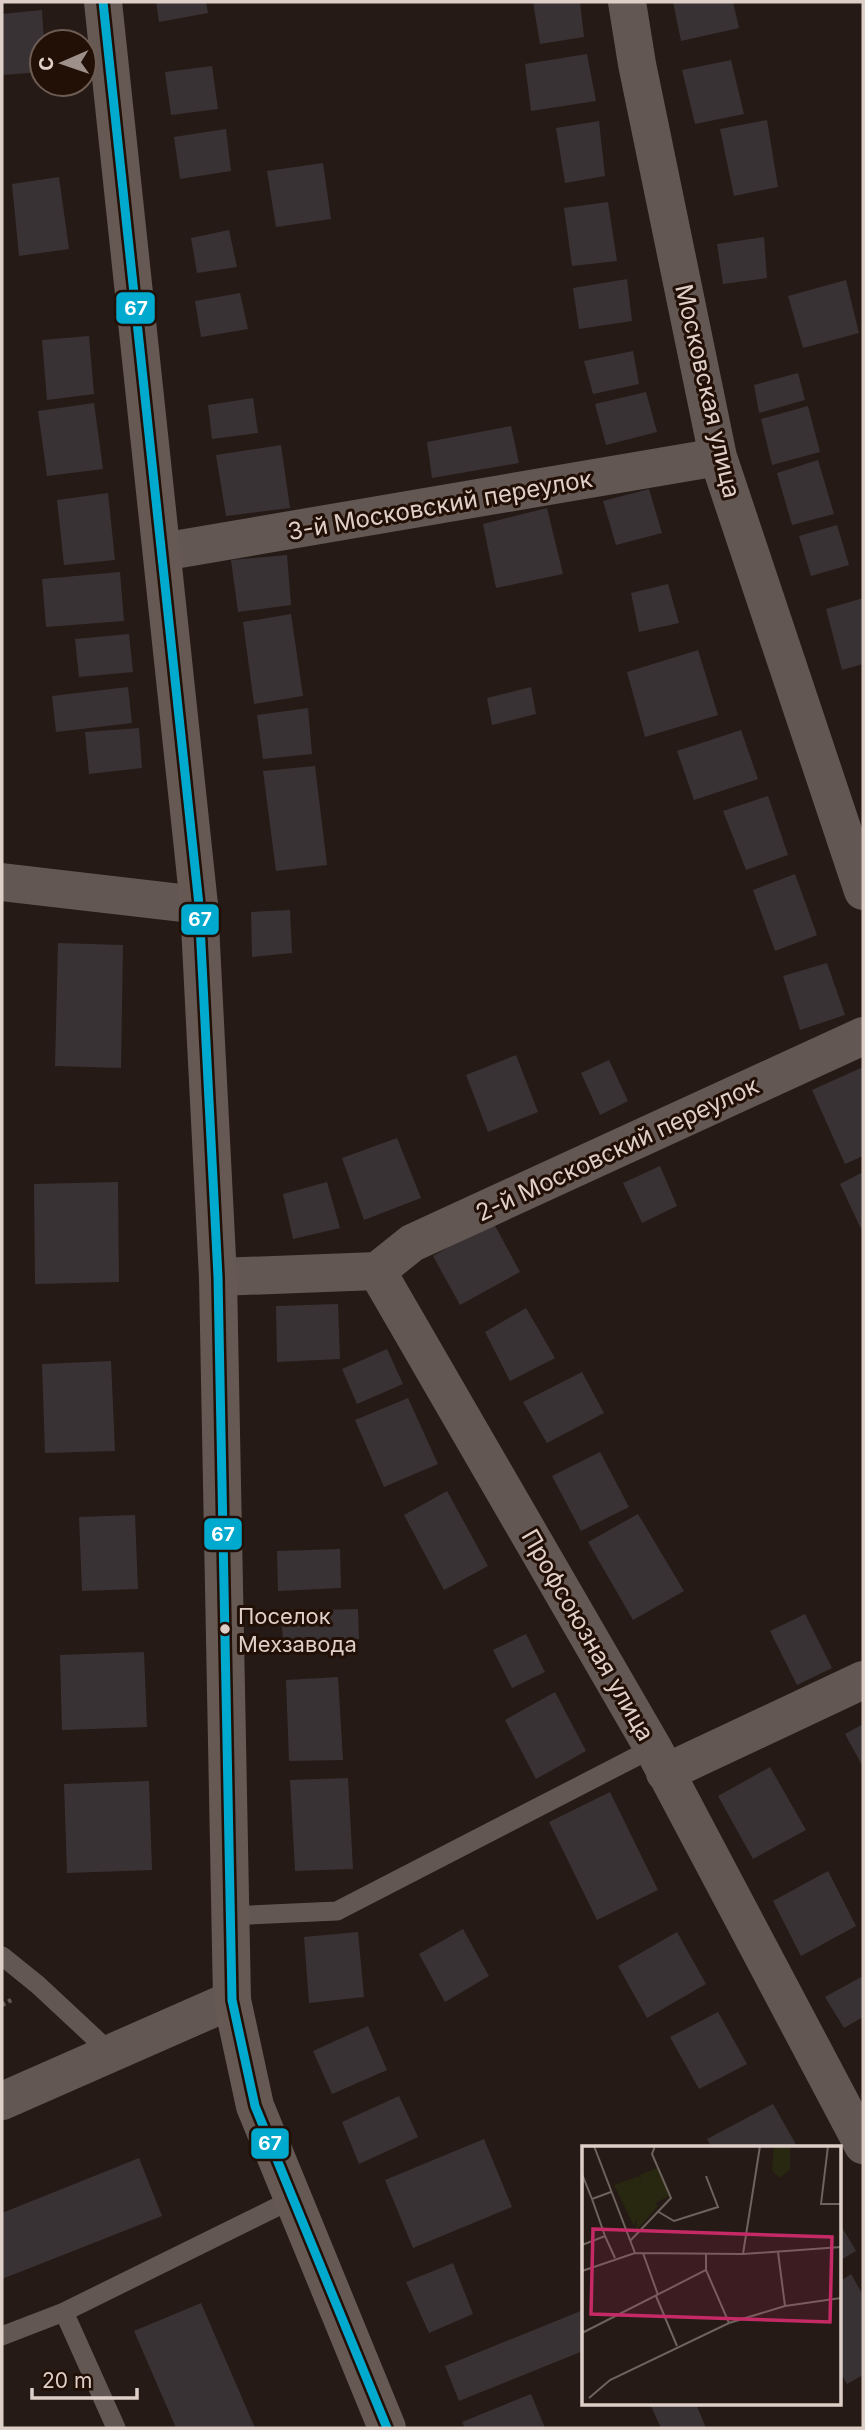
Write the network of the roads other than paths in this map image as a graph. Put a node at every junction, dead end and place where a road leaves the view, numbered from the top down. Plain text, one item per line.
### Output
1 (103, 2) edge
2 (627, 2) edge
3 (718, 457) junction
4 (162, 552) junction
5 (2, 882) edge
6 (863, 891) edge
7 (199, 905) junction
8 (863, 1036) edge
9 (377, 1271) junction
10 (218, 1277) junction
11 (863, 1680) edge
12 (659, 1760) junction
13 (229, 1916) junction
14 (2, 1956) edge
15 (232, 2000) junction
16 (112, 2054) junction
17 (2, 2101) edge
18 (863, 2145) edge
19 (293, 2199) junction
20 (64, 2312) junction
21 (2, 2336) edge
22 (116, 2428) edge
23 (387, 2428) edge

1 - 4 street
2 - 3 street, Московская улица
3 - 4 street, 3-й Московский переулок
3 - 6 street, Московская улица
4 - 7 street
5 - 7 street
7 - 10 street
8 - 9 street, 2-й Московский переулок
9 - 10 street
9 - 12 street, Профсоюзная улица
10 - 13 street
11 - 12 street
12 - 13 lane
12 - 18 street, Профсоюзная улица
13 - 15 street
14 - 16 lane
15 - 16 street
15 - 19 street
16 - 17 street
19 - 20 lane
19 - 23 street
20 - 21 lane
20 - 22 lane

